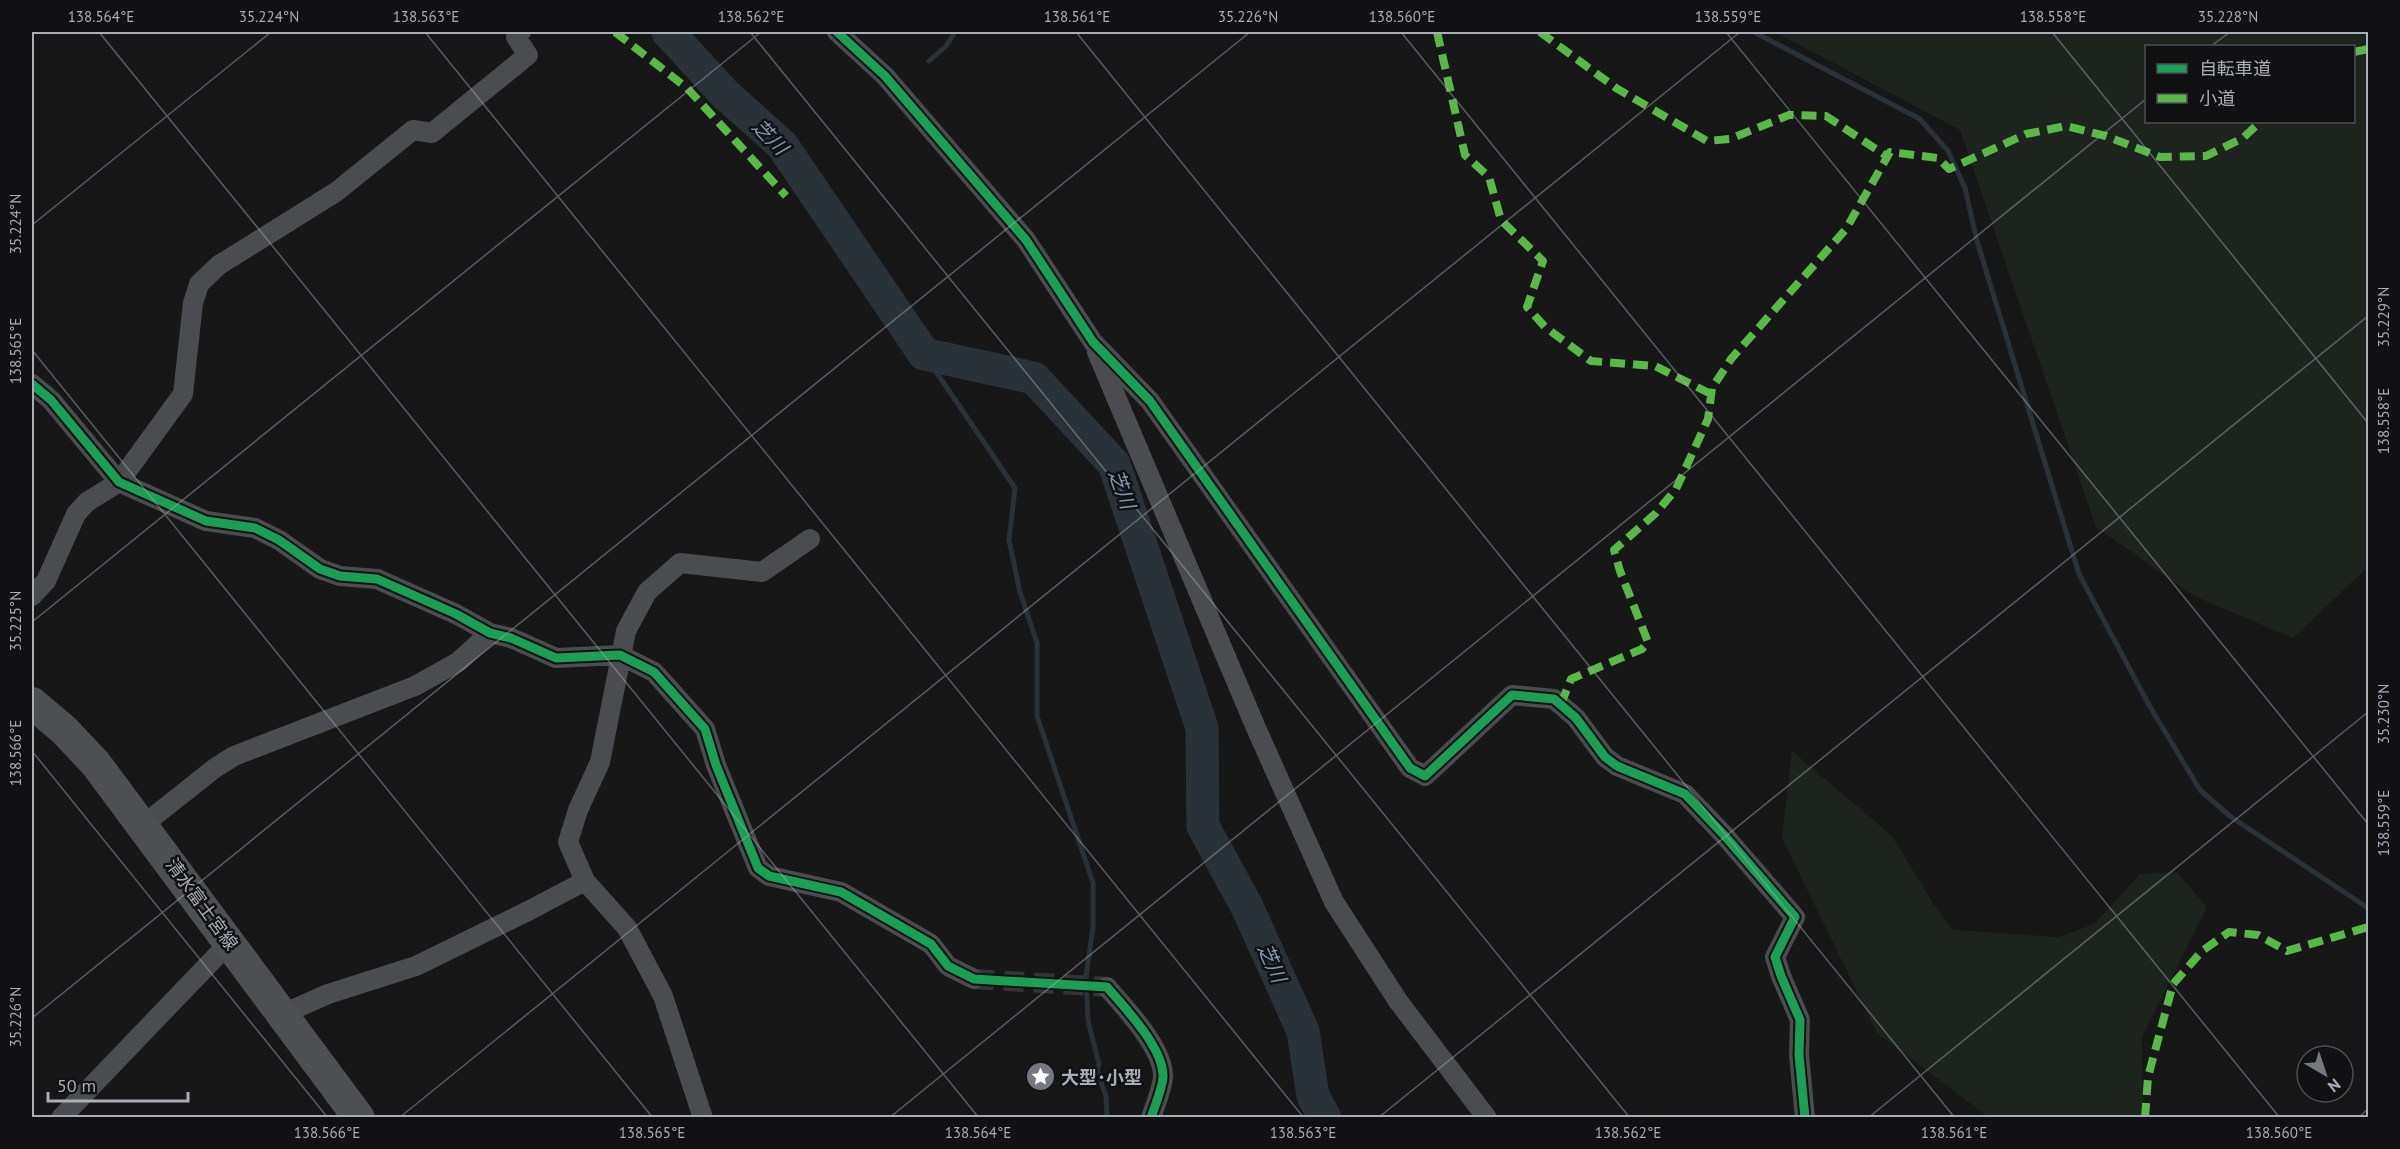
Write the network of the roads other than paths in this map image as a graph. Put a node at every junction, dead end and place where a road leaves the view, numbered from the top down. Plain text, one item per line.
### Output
1 (521, 32) edge
2 (837, 32) edge
3 (1093, 342) junction
4 (32, 384) edge
5 (118, 482) junction
6 (810, 538) dead end
7 (32, 596) edge
8 (490, 633) junction
9 (620, 655) junction
10 (32, 703) edge
11 (143, 825) junction
12 (585, 881) junction
13 (230, 942) junction
14 (974, 979) tunnel mouth
15 (1107, 987) dead end
16 (283, 1014) junction
17 (61, 1118) edge
18 (359, 1118) edge
19 (703, 1118) edge
20 (1152, 1118) edge
21 (1487, 1118) edge
22 (1805, 1118) edge

1 - 5 street
2 - 3 street
3 - 21 street
3 - 22 street
4 - 5 street
5 - 7 street
5 - 8 street
6 - 9 street
8 - 9 street
8 - 11 street
9 - 12 street
9 - 14 street
10 - 11 main road, 清水富士宮線
11 - 13 main road, 清水富士宮線
12 - 16 street
12 - 19 street
13 - 16 main road, 清水富士宮線
13 - 17 street
15 - 20 street
16 - 18 main road, 清水富士宮線

